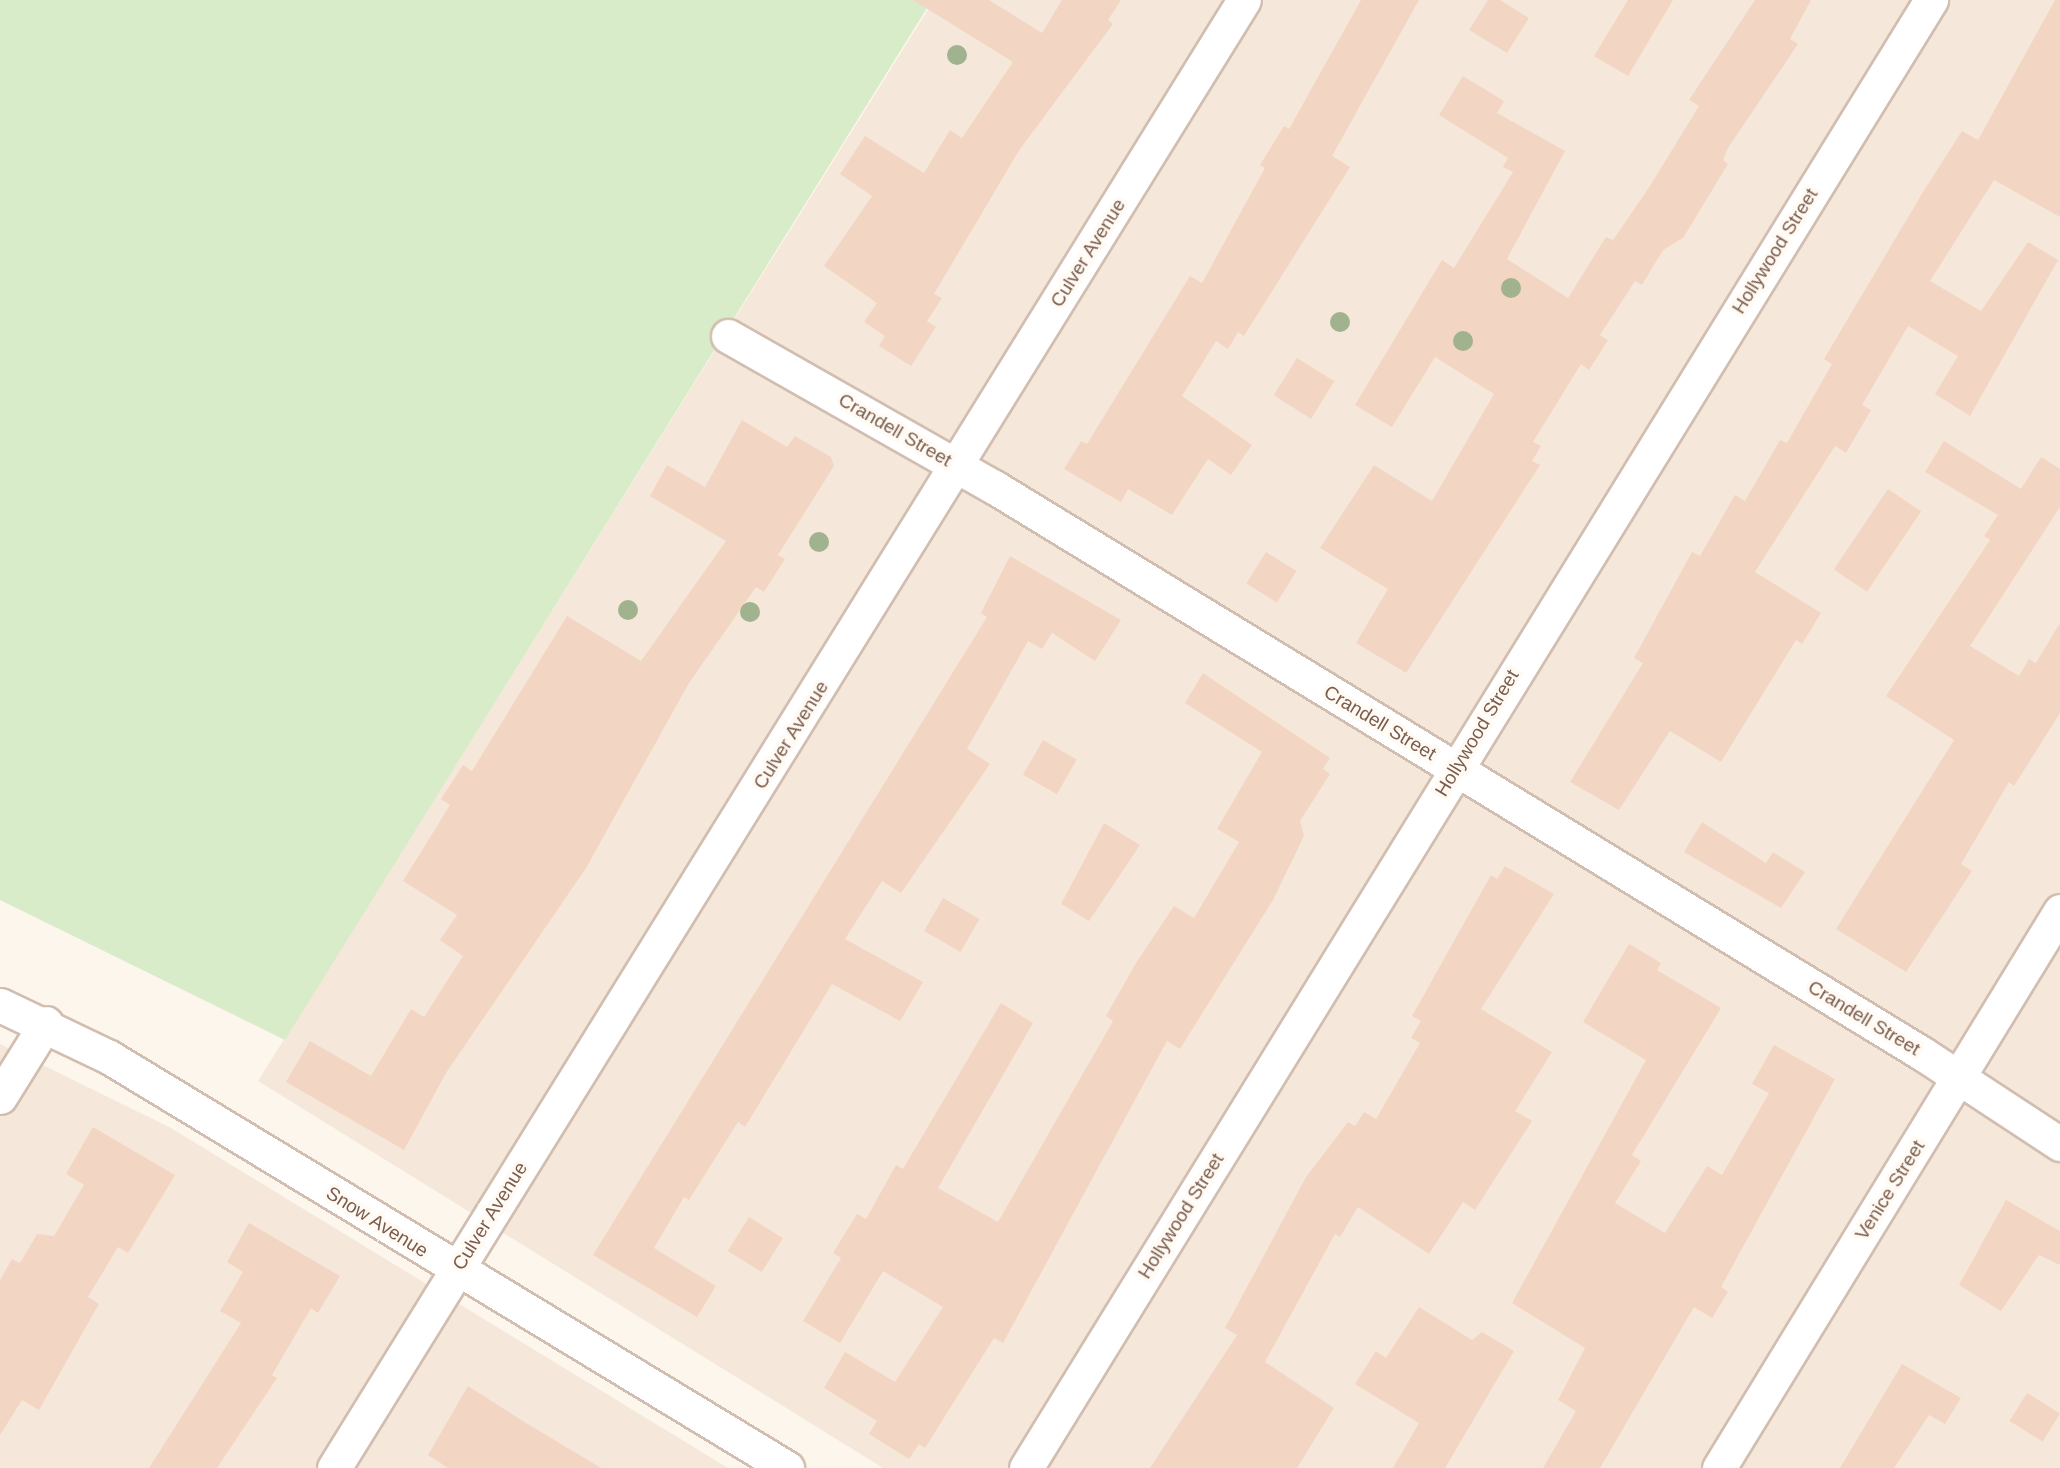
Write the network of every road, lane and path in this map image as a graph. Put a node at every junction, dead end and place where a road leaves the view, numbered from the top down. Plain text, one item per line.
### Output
1 (1244, 0) edge
2 (1931, 0) edge
3 (728, 335) dead end
4 (958, 466) junction
5 (1455, 768) junction
6 (2060, 911) edge
7 (0, 1005) edge
8 (46, 1023) junction
9 (1959, 1078) junction
10 (0, 1097) edge
11 (2060, 1144) edge
12 (455, 1271) junction
13 (334, 1468) edge
14 (787, 1468) edge
15 (1026, 1468) edge
16 (1719, 1468) edge

1 - 4 street, Culver Avenue
2 - 5 street, Hollywood Street
3 - 4 street, Crandell Street
4 - 5 street, Crandell Street
4 - 12 street, Culver Avenue
5 - 9 street, Crandell Street
5 - 15 street, Hollywood Street
6 - 9 street, Venice Street
7 - 8 street, Snow Avenue
8 - 10 street
8 - 12 street, Snow Avenue
9 - 11 street, Crandell Street
9 - 16 street, Venice Street
12 - 13 street, Culver Avenue
12 - 14 street, Snow Avenue

